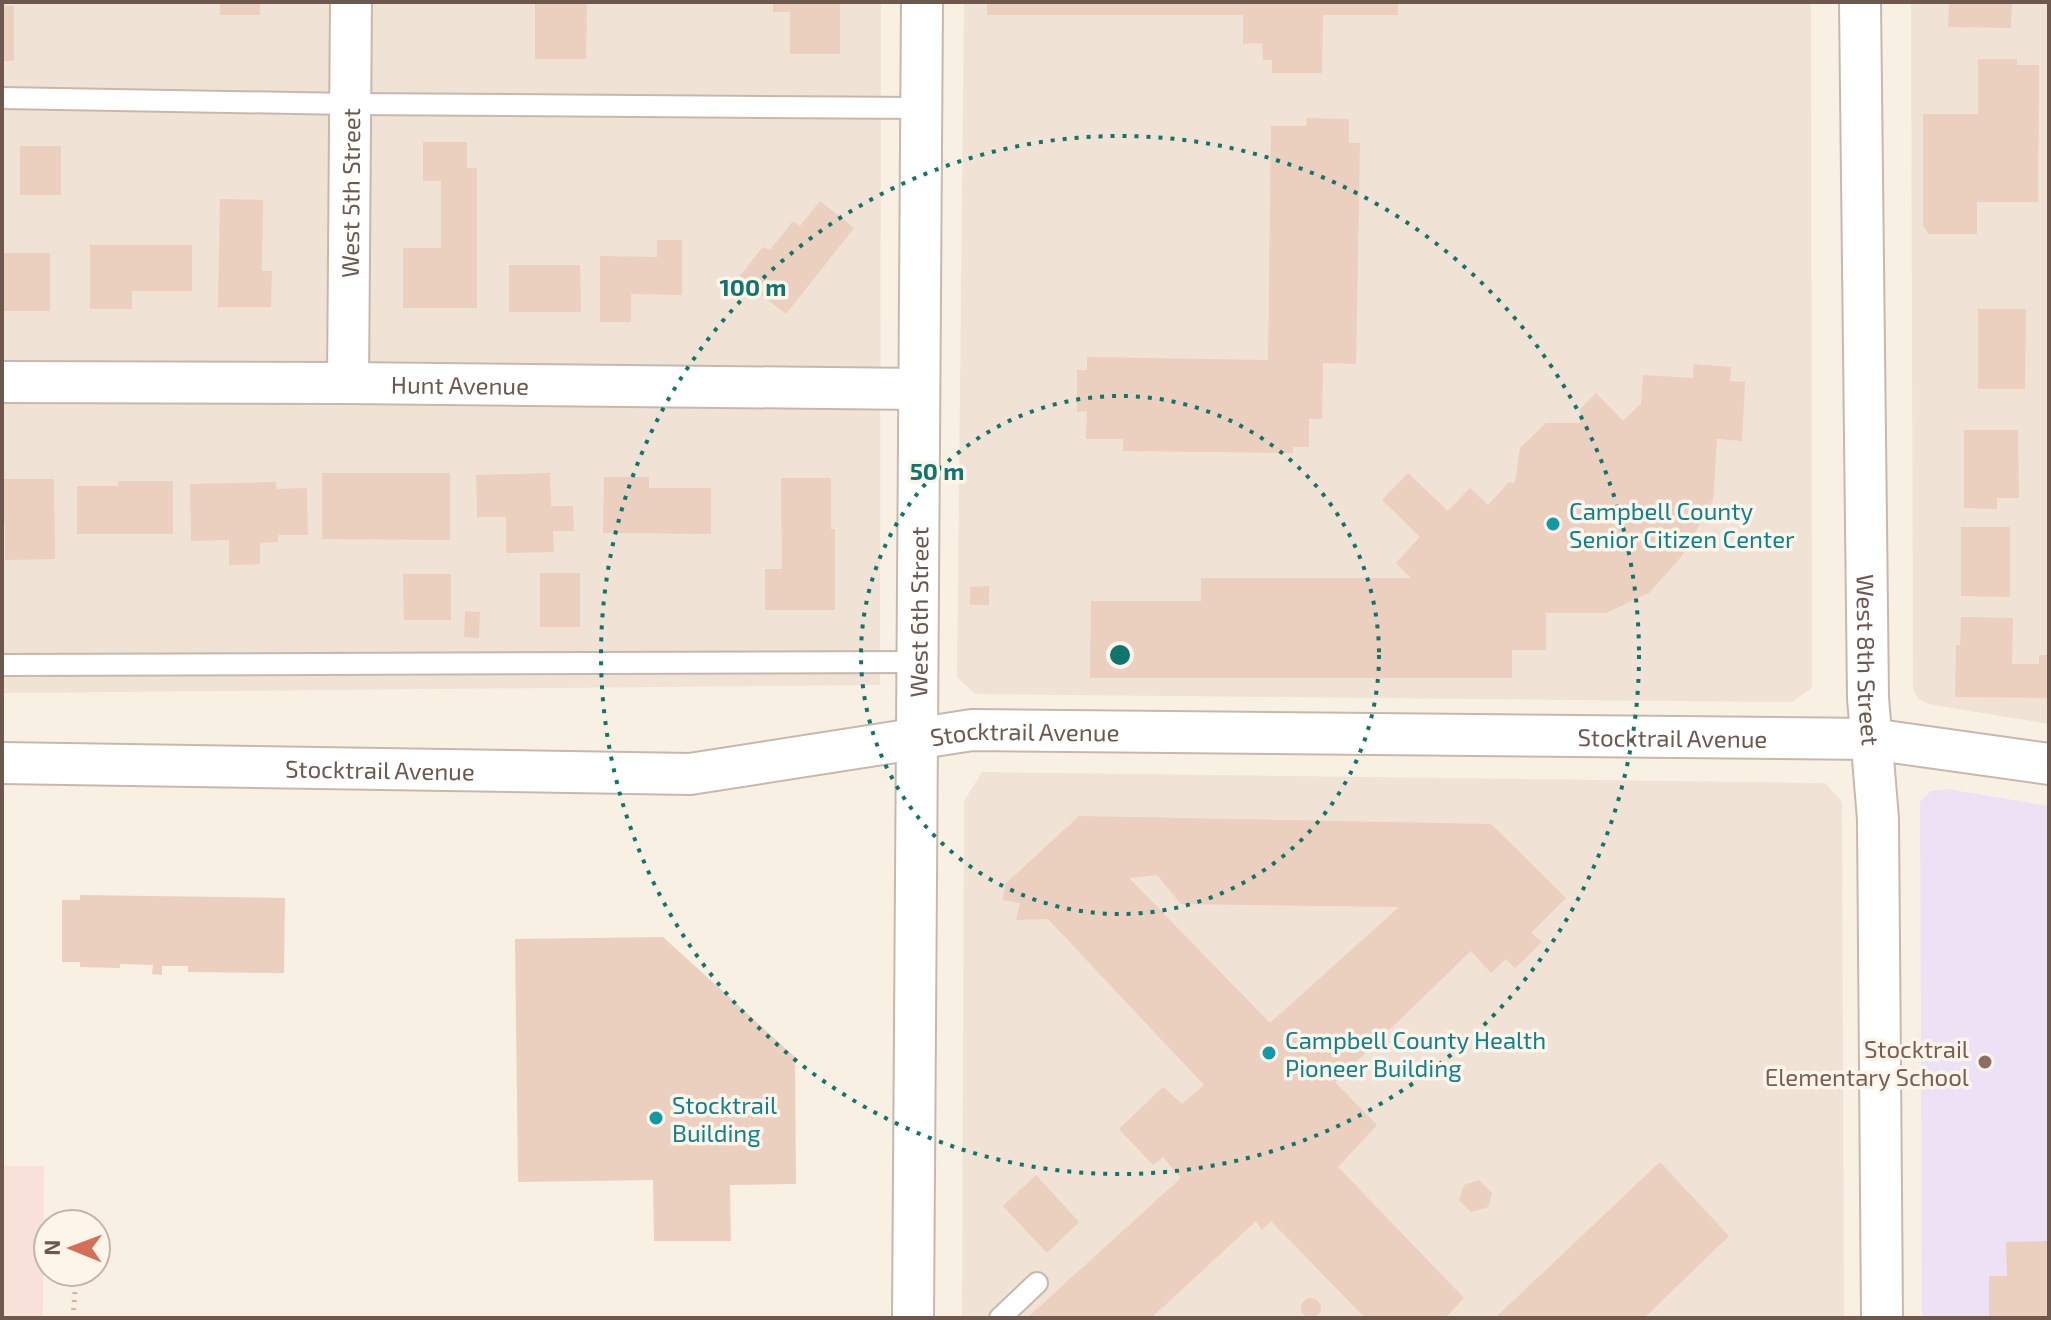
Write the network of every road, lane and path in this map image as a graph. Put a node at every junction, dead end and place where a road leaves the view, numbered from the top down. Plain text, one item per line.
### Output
1 (351, 2) edge
2 (922, 2) edge
3 (1860, 2) edge
4 (2, 98) edge
5 (350, 104) junction
6 (921, 108) junction
7 (2, 382) edge
8 (348, 383) junction
9 (918, 389) junction
10 (917, 662) junction
11 (2, 665) edge
12 (916, 739) junction
13 (1871, 739) junction
14 (2, 763) edge
15 (2049, 764) edge
16 (1037, 1283) dead end
17 (75, 1291) dead end
18 (73, 1318) edge
19 (913, 1318) edge
20 (1000, 1318) edge
21 (1882, 1318) edge

1 - 5 street, West 5th Street
2 - 6 street, West 6th Street
3 - 13 street, West 8th Street
4 - 5 lane
5 - 6 lane
5 - 8 street, West 5th Street
6 - 9 street, West 6th Street
7 - 8 street, Hunt Avenue
8 - 9 street, Hunt Avenue
9 - 10 street, West 6th Street
10 - 11 lane
10 - 12 street, West 6th Street
12 - 13 street, Stocktrail Avenue
12 - 14 street, Stocktrail Avenue
12 - 19 street, West 6th Street
13 - 15 street, Stocktrail Avenue
13 - 21 street, West 8th Street
16 - 20 lane
17 - 18 path

